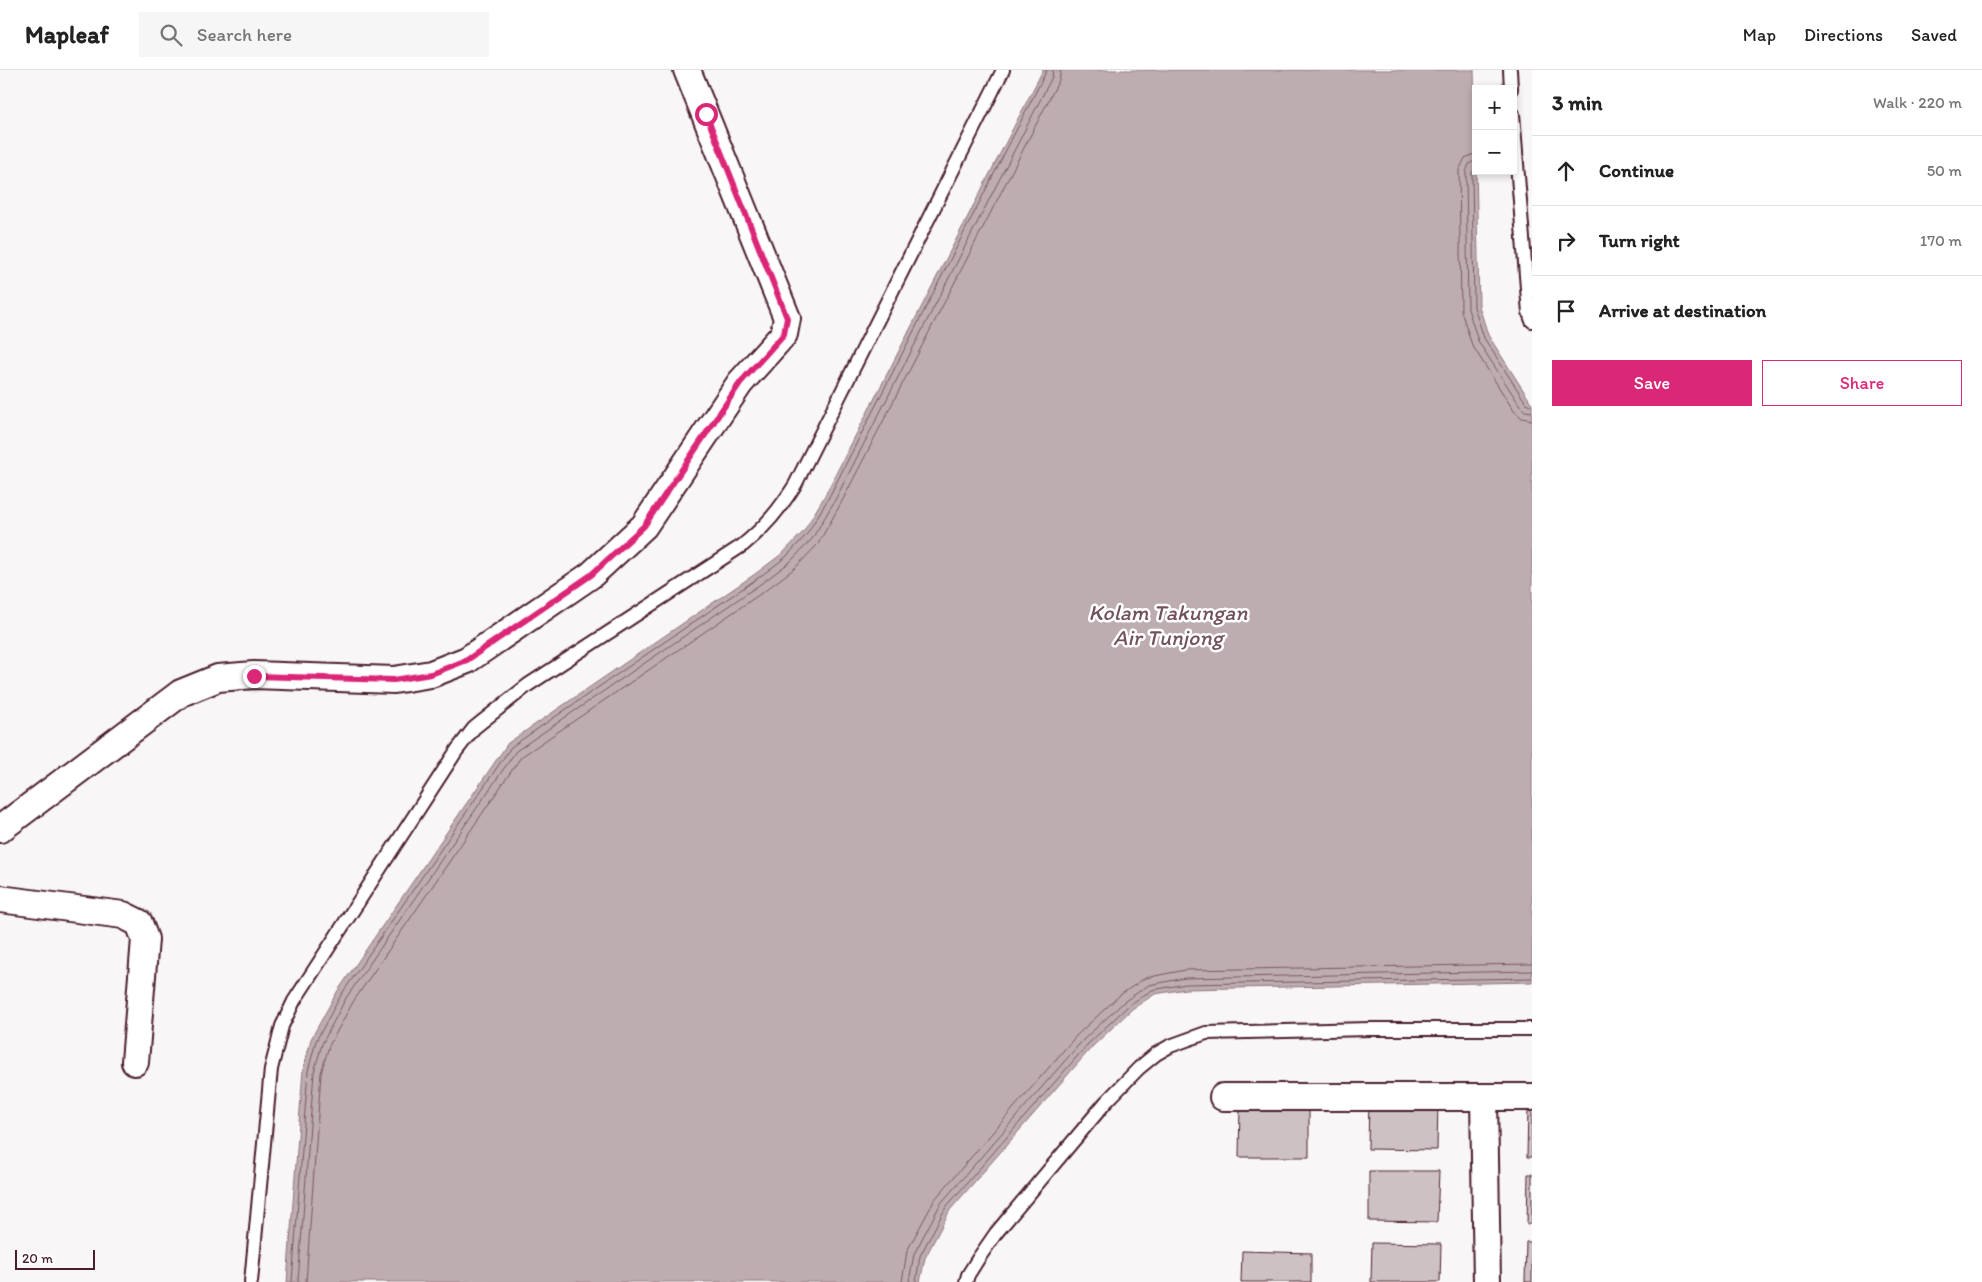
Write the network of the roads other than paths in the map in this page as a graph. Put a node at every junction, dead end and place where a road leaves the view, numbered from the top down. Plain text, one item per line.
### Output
1 (687, 70) edge
2 (1004, 70) edge
3 (1510, 70) edge
4 (1511, 85) edge
5 (1514, 130) edge
6 (1532, 321) edge
7 (0, 828) edge
8 (0, 899) edge
9 (1532, 1029) edge
10 (135, 1062) dead end
11 (1223, 1097) dead end
12 (1484, 1097) junction
13 (1532, 1097) edge
14 (252, 1282) edge
15 (966, 1282) edge
16 (1487, 1282) edge

1 - 7 street
2 - 14 lane
3 - 4 lane
5 - 6 lane
8 - 10 street
9 - 15 lane
11 - 12 street
12 - 13 street
12 - 16 street

